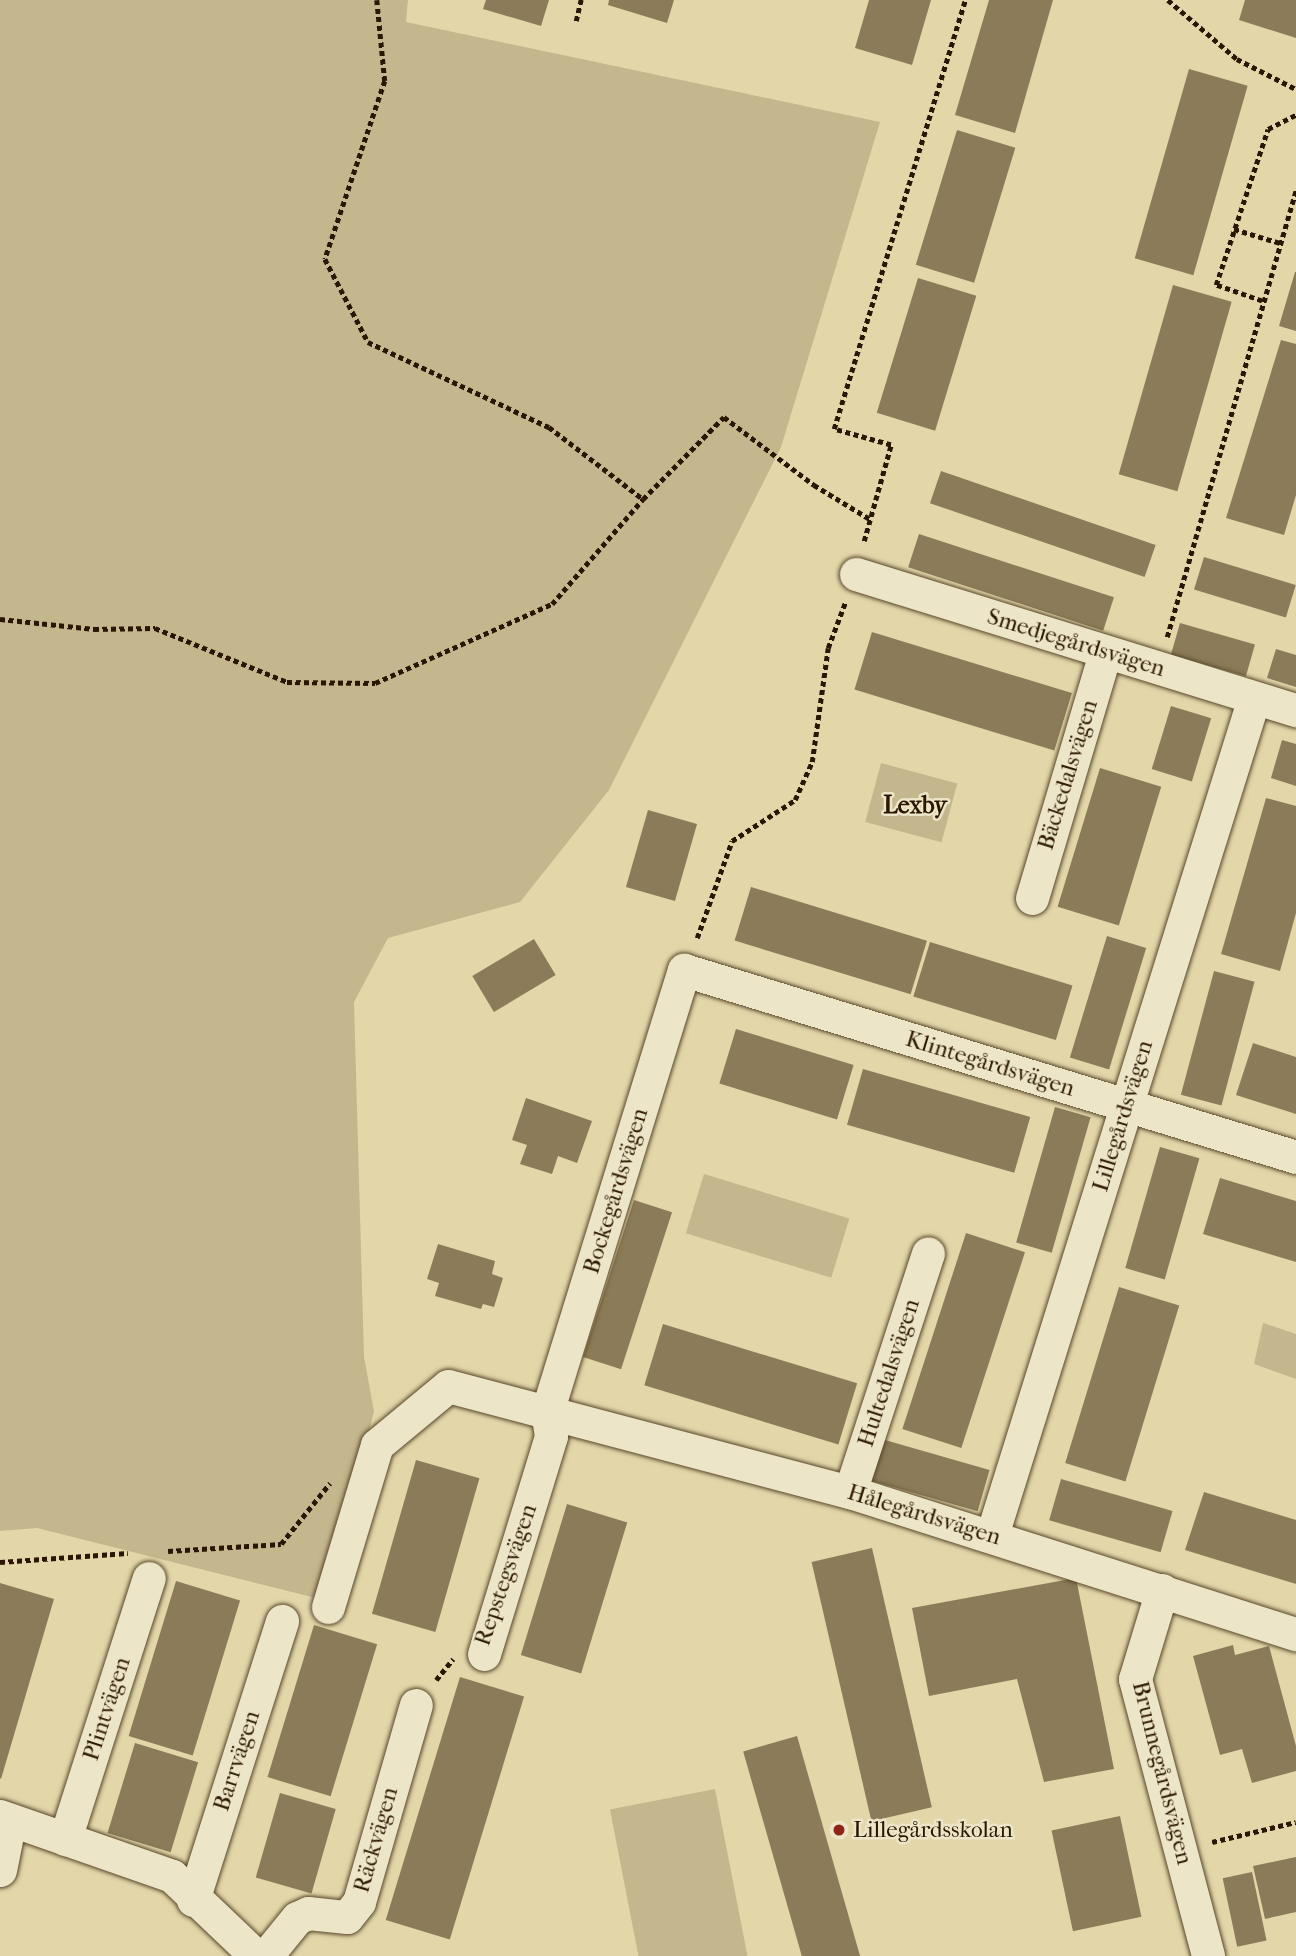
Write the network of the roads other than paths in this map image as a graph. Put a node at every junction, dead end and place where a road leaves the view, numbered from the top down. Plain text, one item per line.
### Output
1 (856, 574) road end
2 (1105, 653) junction
3 (1254, 698) junction
4 (1296, 710) edge
5 (1032, 898) dead end
6 (684, 970) joint
7 (1127, 1105) junction
8 (1296, 1157) edge
9 (928, 1253) dead end
10 (547, 1412) junction
11 (850, 1492) junction
12 (992, 1535) junction
13 (145, 1561) road end
14 (1162, 1590) junction
15 (328, 1607) dead end
16 (282, 1621) dead end
17 (1296, 1634) edge
18 (484, 1654) road end
19 (416, 1705) road end
20 (5, 1818) edge
21 (65, 1839) junction
22 (0, 1870) edge
23 (193, 1900) junction
24 (256, 1956) edge
25 (266, 1956) edge
26 (1208, 1956) edge

1 - 2 street, Smedjegårdsvägen
2 - 3 street, Smedjegårdsvägen
2 - 5 street, Bäckedalsvägen
3 - 4 street, Smedjegårdsvägen
3 - 7 street, Lillegårdsvägen
6 - 7 street, Klintegårdsvägen
6 - 10 street, Bockegårdsvägen
7 - 8 street, Klintegårdsvägen
7 - 12 street, Lillegårdsvägen
9 - 11 street, Hultedalsvägen
10 - 11 street, Hålegårdsvägen
10 - 15 street, Hålegårdsvägen
10 - 18 street, Repstegsvägen
11 - 12 street, Hålegårdsvägen
12 - 14 street, Hålegårdsvägen
13 - 21 street, Plintvägen
14 - 17 street, Hålegårdsvägen
14 - 26 street, Brunnegårdsvägen
16 - 23 street, Barrvägen
19 - 25 street, Räckvägen
20 - 21 street
20 - 22 street
21 - 23 street
23 - 24 street

